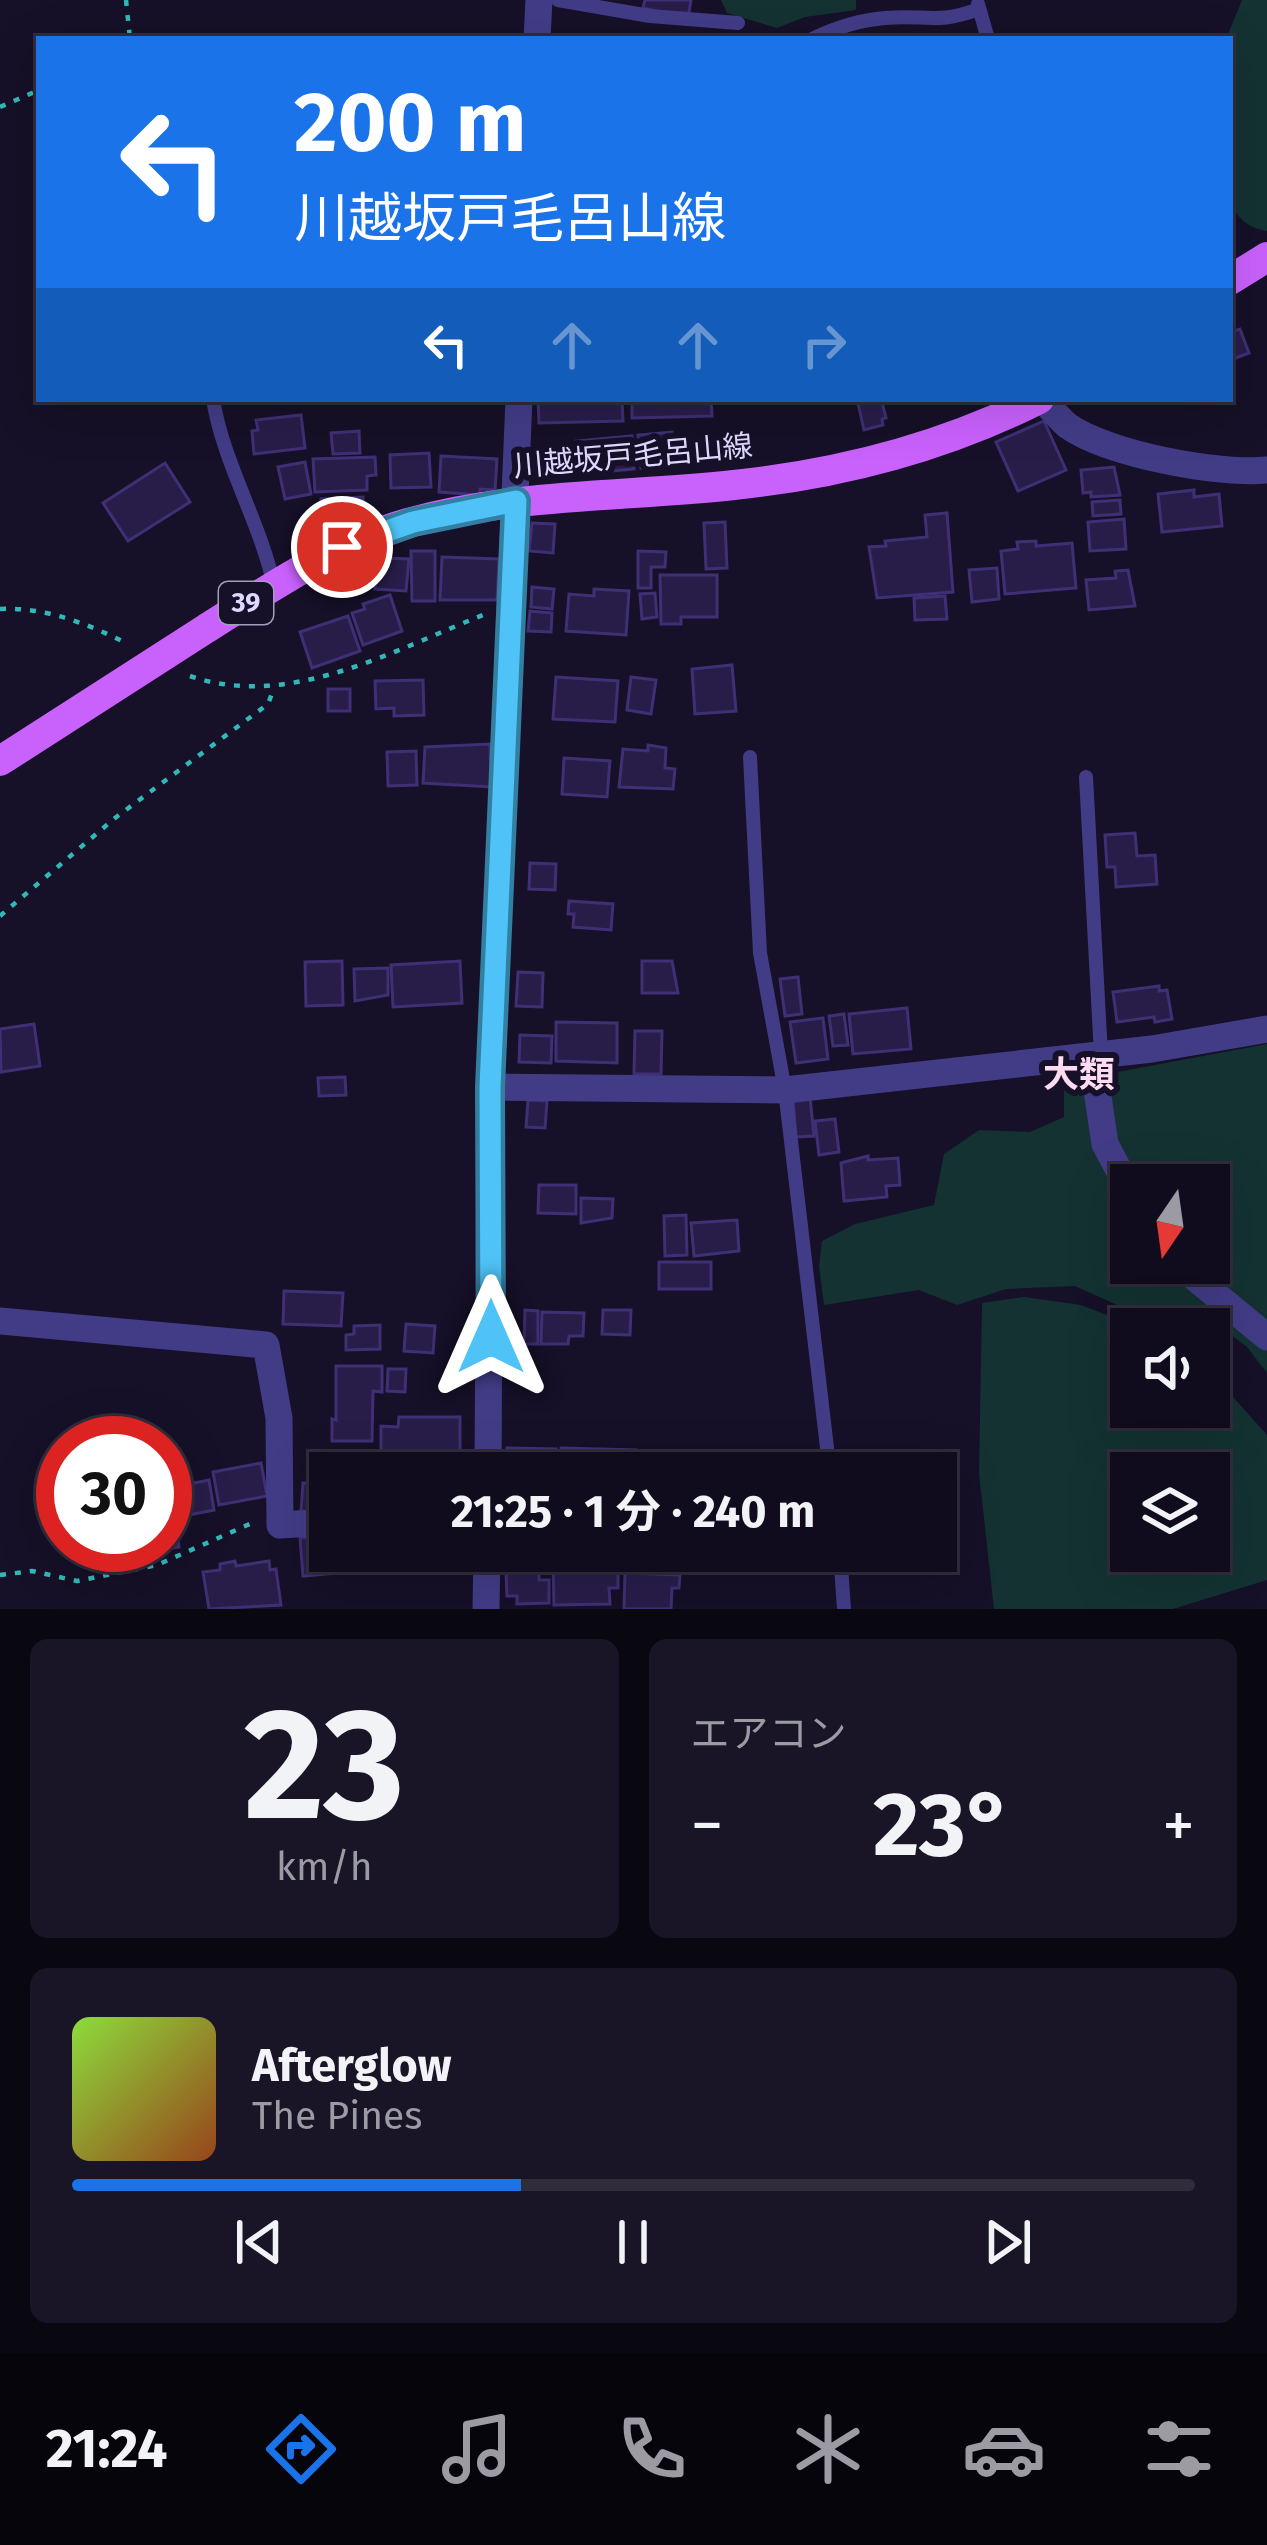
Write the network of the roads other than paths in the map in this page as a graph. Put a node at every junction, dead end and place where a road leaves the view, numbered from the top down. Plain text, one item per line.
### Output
1 (539, 0) edge
2 (558, 0) edge
3 (978, 4) edge
4 (738, 23) dead end
5 (536, 36) edge
6 (821, 36) edge
7 (987, 36) edge
8 (1267, 257) edge
9 (1233, 278) edge
10 (214, 402) edge
11 (519, 402) edge
12 (1034, 402) edge
13 (1043, 402) edge
14 (1267, 470) edge
15 (516, 501) junction
16 (274, 586) junction
17 (749, 757) dead end
18 (0, 761) edge
19 (1086, 777) dead end
20 (1267, 1028) edge
21 (1096, 1055) junction
22 (490, 1087) junction
23 (785, 1090) junction
24 (1116, 1164) edge
25 (1203, 1284) edge
26 (0, 1321) edge
27 (1267, 1337) edge
28 (488, 1452) edge
29 (828, 1452) edge
30 (309, 1523) edge
31 (487, 1572) edge
32 (841, 1572) edge
33 (486, 1609) edge
34 (844, 1609) edge

1 - 5 street
2 - 4 lane
3 - 6 lane
3 - 7 lane
8 - 9 main road
10 - 16 lane
11 - 15 street
12 - 15 main road, 川越坂戸毛呂山線 / 39
13 - 14 street
15 - 16 main road, 川越坂戸毛呂山線 / 39
15 - 22 street
16 - 18 main road, 川越坂戸毛呂山線 / 39
17 - 23 lane
19 - 21 lane
20 - 21 street
21 - 23 street
21 - 24 street
22 - 23 street
22 - 28 street
23 - 29 lane
25 - 27 street
26 - 30 street
31 - 33 street
32 - 34 lane

